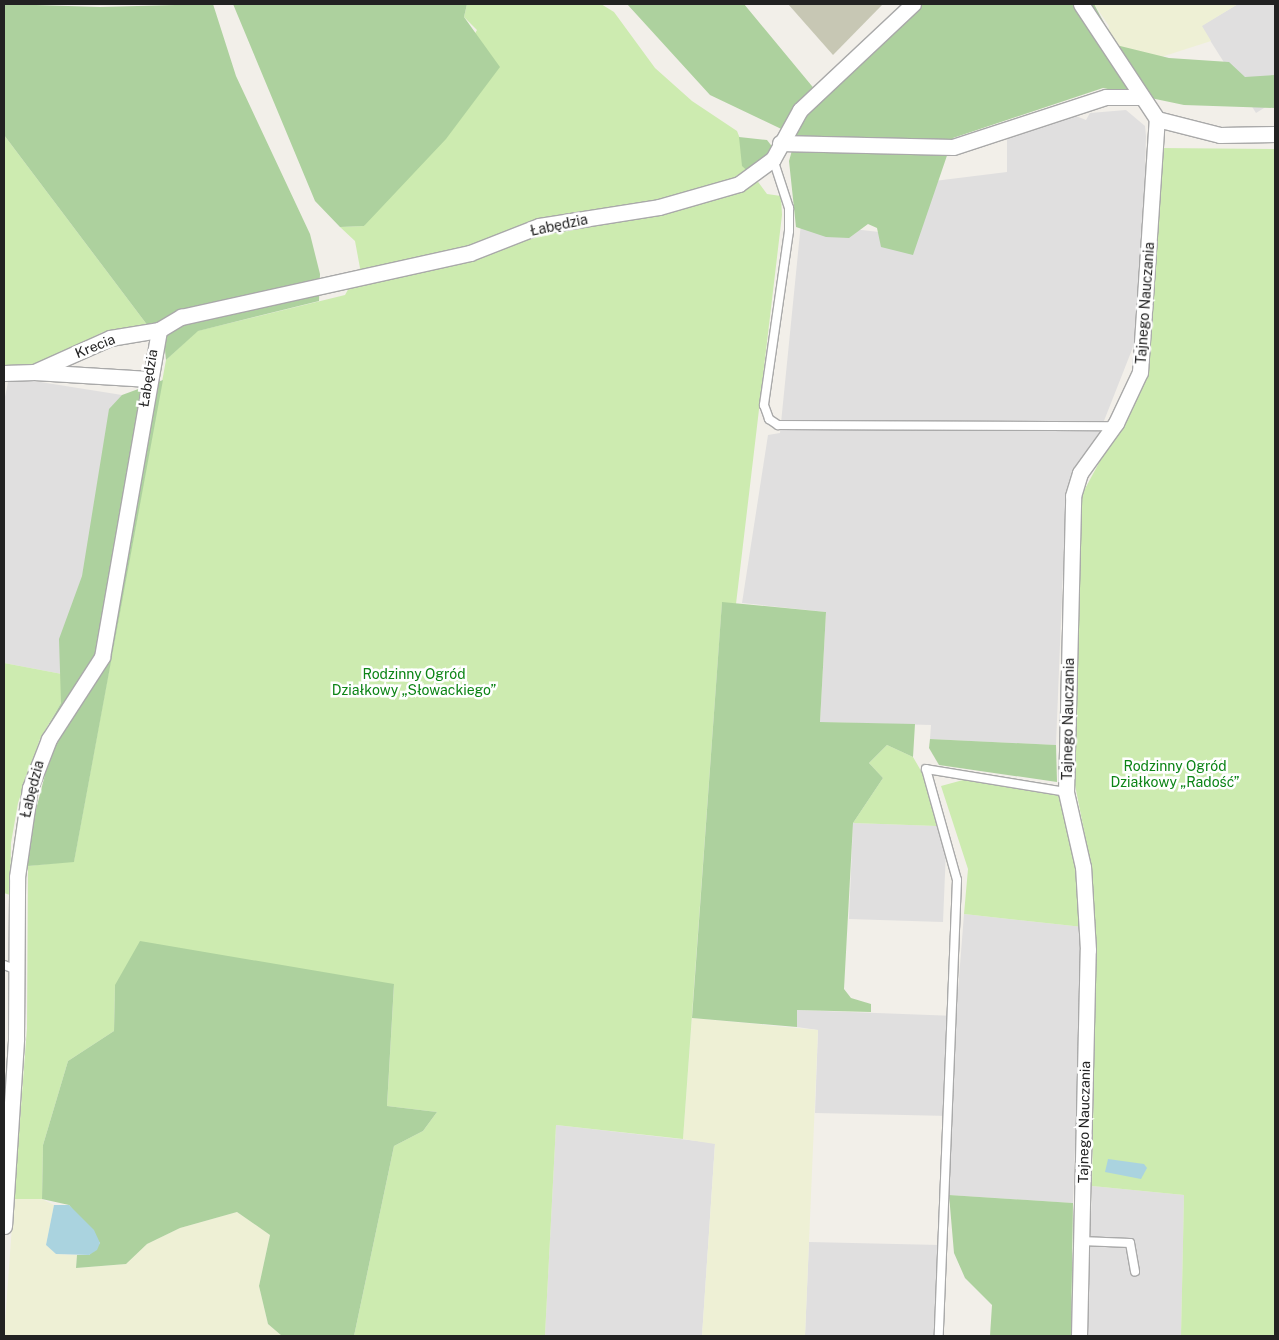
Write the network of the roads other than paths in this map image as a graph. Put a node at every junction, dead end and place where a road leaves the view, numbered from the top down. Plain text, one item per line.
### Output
1 (913, 4) edge
2 (1081, 4) edge
3 (1139, 96) junction
4 (1158, 119) junction
5 (1275, 134) edge
6 (780, 143) junction
7 (773, 159) junction
8 (159, 330) junction
9 (34, 372) junction
10 (4, 373) edge
11 (149, 379) junction
12 (1114, 426) junction
13 (1066, 792) junction
14 (4, 965) edge
15 (19, 971) junction
16 (4, 1226) edge
17 (1081, 1241) junction
18 (1135, 1272) dead end
19 (939, 1336) edge
20 (1079, 1336) edge

1 - 6 street
2 - 3 street
3 - 4 street
3 - 6 street
4 - 5 street
4 - 12 street, Tajnego Nauczania
6 - 7 street
7 - 8 street, Łabędzia
7 - 12 lane
8 - 9 street, Krecia
8 - 11 street, Łabędzia
9 - 10 street, Krecia
9 - 11 street, Krecia
11 - 15 street, Łabędzia
12 - 13 street, Tajnego Nauczania
13 - 17 street, Tajnego Nauczania
13 - 19 lane
14 - 15 lane
15 - 16 street, Łabędzia
17 - 18 lane
17 - 20 street, Tajnego Nauczania

